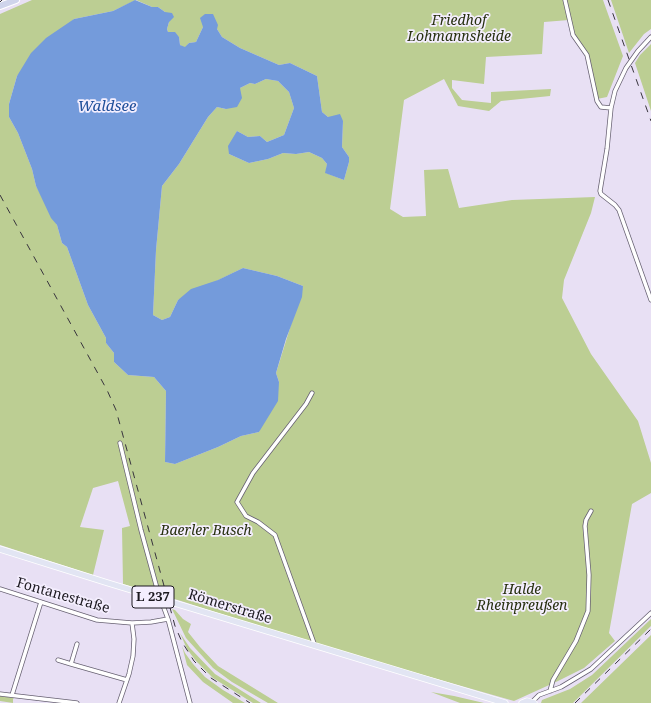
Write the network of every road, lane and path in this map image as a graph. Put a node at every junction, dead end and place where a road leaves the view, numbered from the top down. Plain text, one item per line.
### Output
1 (16, 0) edge
2 (565, 0) edge
3 (0, 6) edge
4 (651, 37) edge
5 (611, 108) junction
6 (651, 300) edge
7 (312, 393) dead end
8 (120, 443) dead end
9 (591, 511) dead end
10 (0, 549) edge
11 (0, 589) edge
12 (161, 599) junction
13 (40, 602) junction
14 (651, 613) edge
15 (168, 618) junction
16 (132, 623) junction
17 (77, 644) dead end
18 (315, 646) junction
19 (58, 660) dead end
20 (71, 664) junction
21 (127, 680) junction
22 (550, 691) junction
23 (0, 694) edge
24 (12, 695) junction
25 (77, 703) edge
26 (119, 703) edge
27 (190, 703) edge
28 (504, 703) edge
29 (522, 703) edge
30 (533, 703) edge

1 - 3 highway
2 - 5 street
4 - 5 street
5 - 6 street
7 - 18 street
8 - 12 street
9 - 22 street
10 - 12 main road, Römerstraße / L 237
11 - 13 street, Fontanestraße
12 - 15 street
12 - 18 main road, Römerstraße / L 237
13 - 16 street, Fontanestraße
13 - 24 street
14 - 22 street
15 - 16 street, Fontanestraße
15 - 27 street
16 - 21 street
17 - 20 street
18 - 28 main road, Römerstraße / L 237
19 - 20 street
20 - 21 street
21 - 26 street
22 - 30 street
23 - 24 street
24 - 25 street
29 - 30 main road

